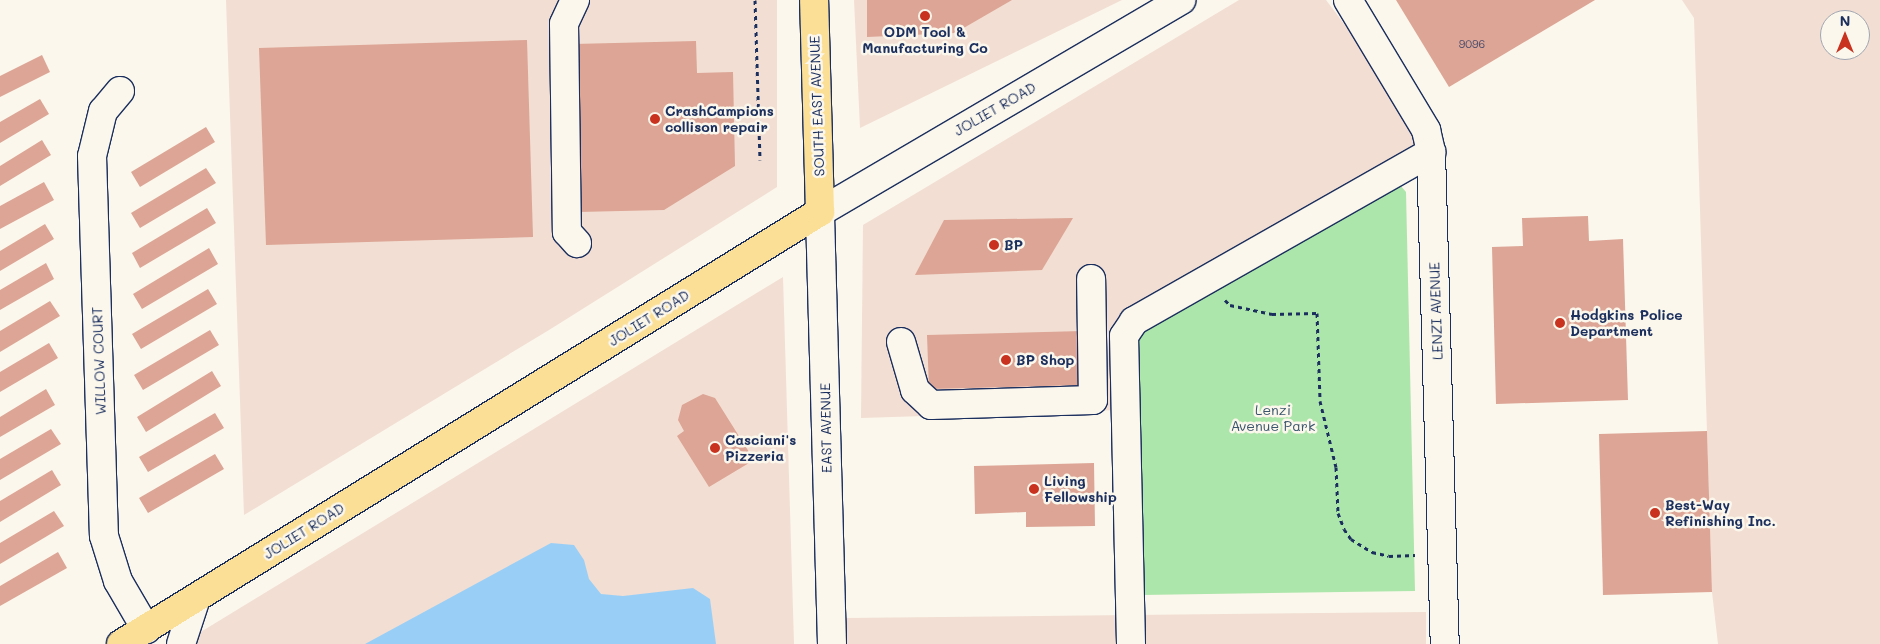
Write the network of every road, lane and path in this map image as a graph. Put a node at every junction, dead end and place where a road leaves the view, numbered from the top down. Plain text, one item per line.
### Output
1 (575, 0) edge
2 (755, 0) edge
3 (814, 0) edge
4 (1181, 0) edge
5 (1348, 0) edge
6 (120, 91) dead end
7 (1431, 152) junction
8 (760, 160) dead end
9 (820, 212) junction
10 (577, 243) dead end
11 (1091, 278) dead end
12 (1207, 279) junction
13 (901, 342) dead end
14 (1443, 555) junction
15 (196, 598) junction
16 (146, 629) junction
17 (121, 644) edge
18 (181, 644) edge
19 (832, 644) edge
20 (1131, 644) edge
21 (1445, 644) edge

1 - 10 street
2 - 8 path
3 - 9 main road, SOUTH EAST AVENUE
4 - 9 street, JOLIET ROAD
5 - 7 street, LENZI AVENUE
6 - 16 street, WILLOW COURT
7 - 12 street
7 - 14 street, LENZI AVENUE
9 - 15 main road, JOLIET ROAD
9 - 19 street, EAST AVENUE
11 - 13 street
12 - 14 path
12 - 20 street
14 - 21 street, LENZI AVENUE
15 - 16 main road, JOLIET ROAD
15 - 18 street
16 - 17 main road, JOLIET ROAD

